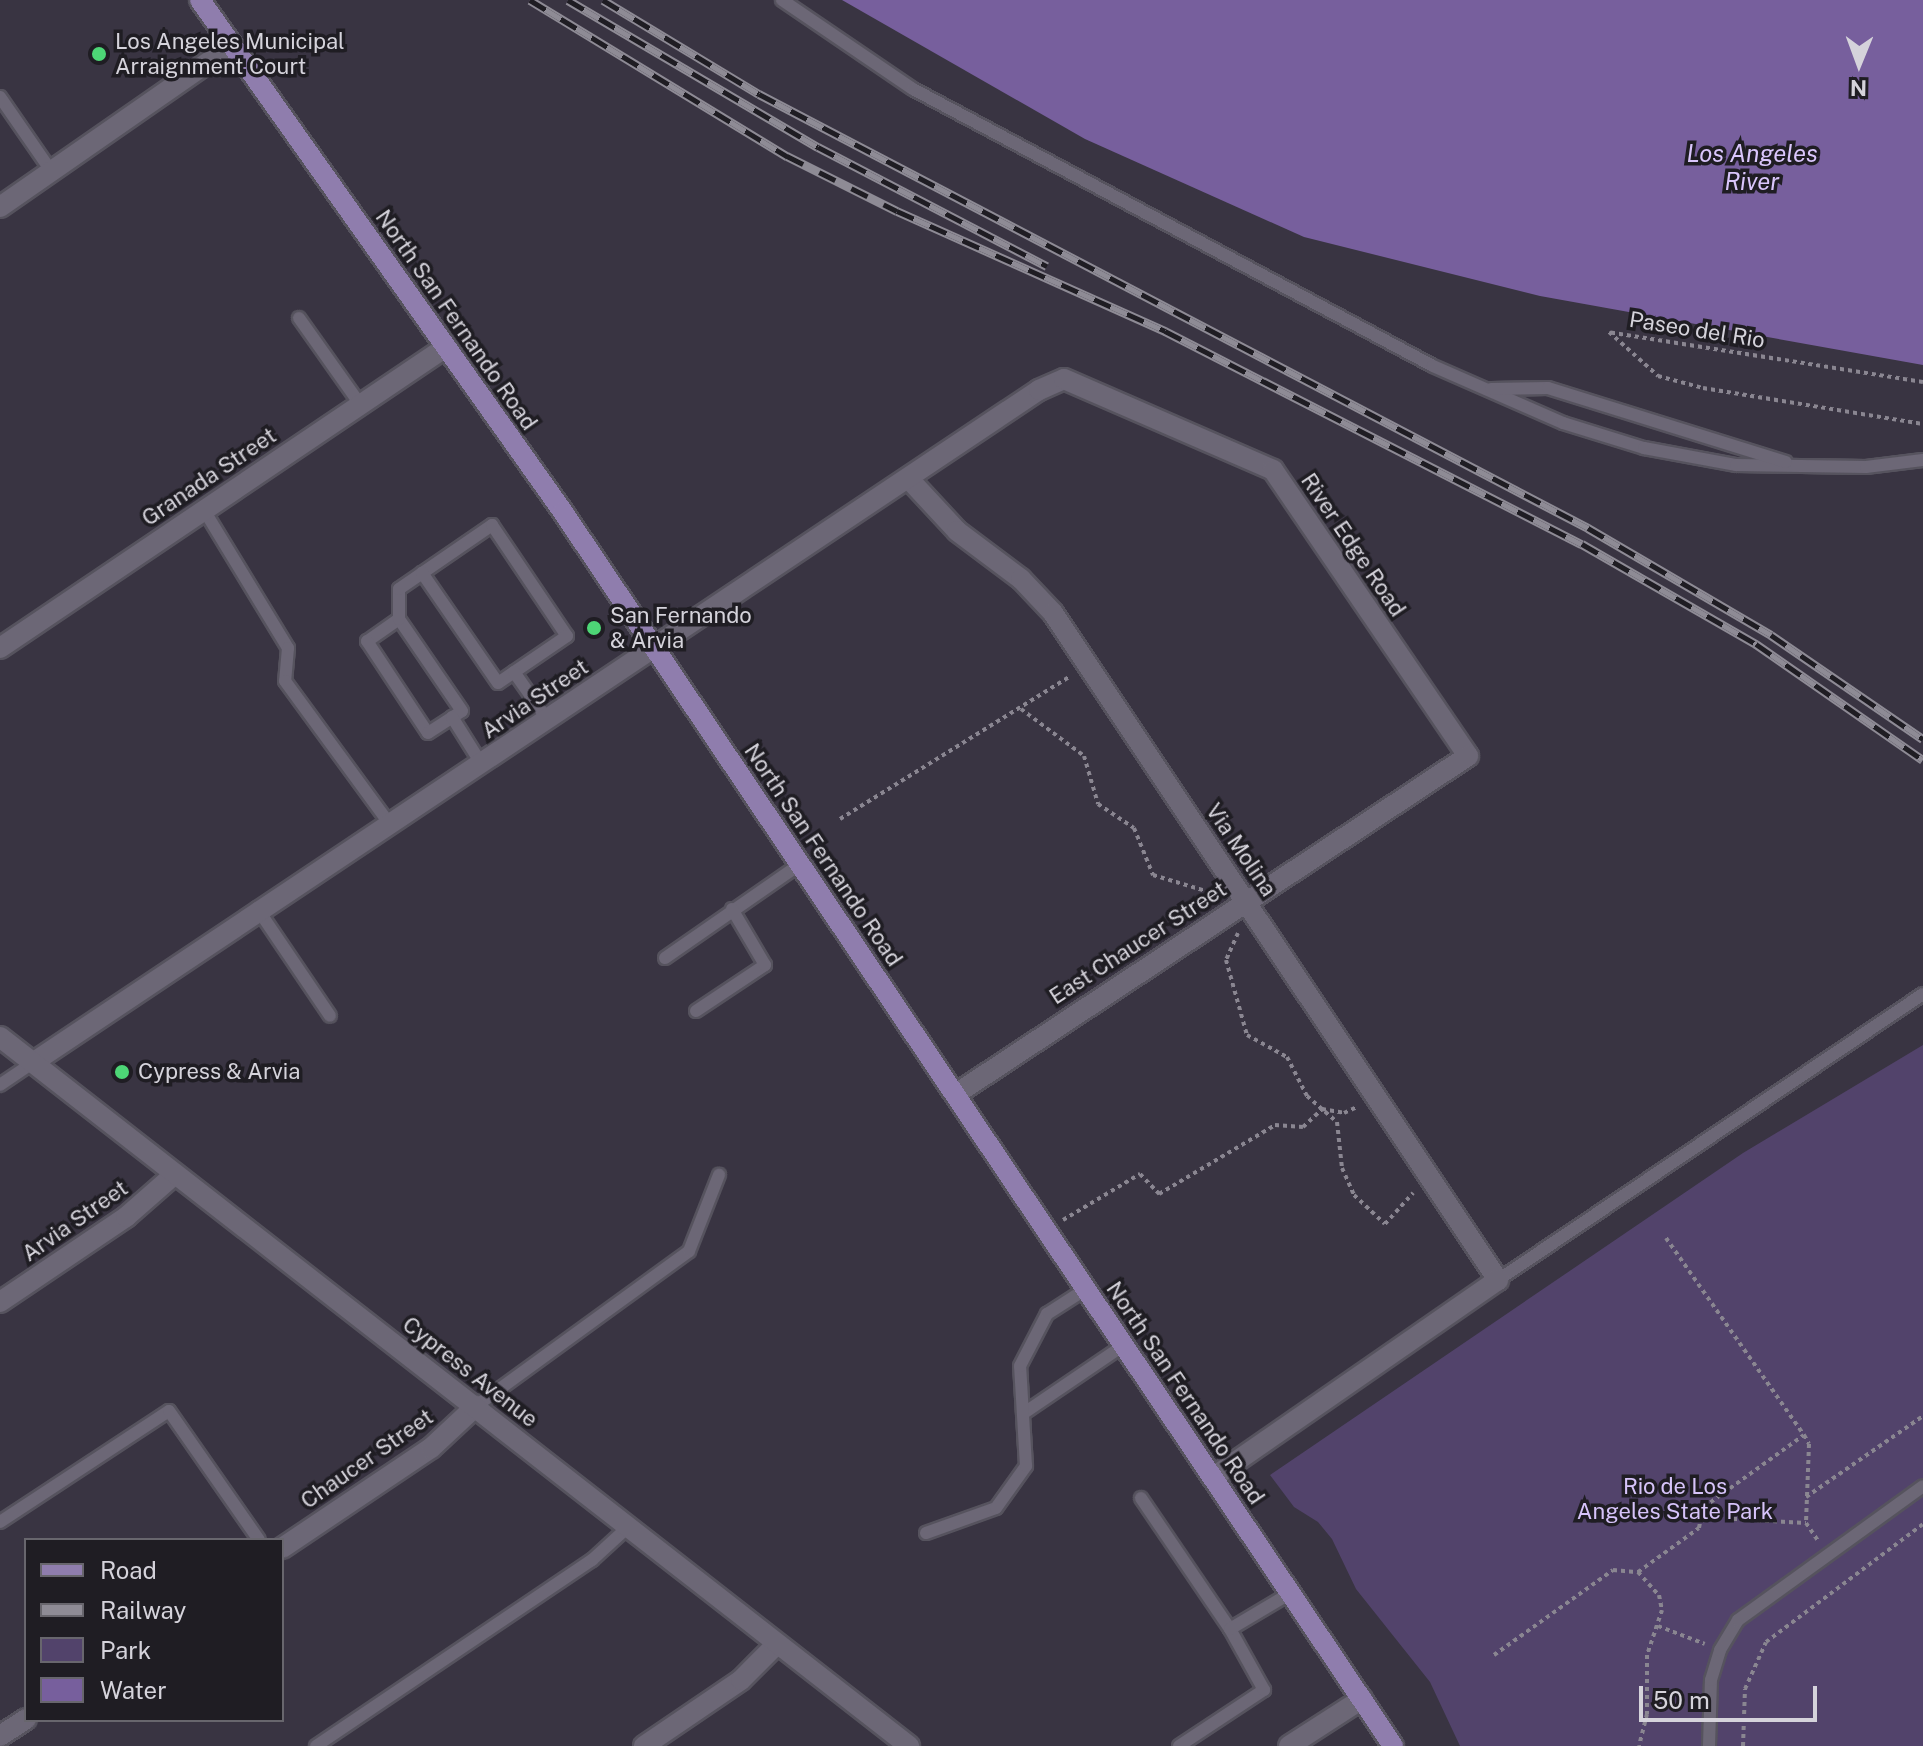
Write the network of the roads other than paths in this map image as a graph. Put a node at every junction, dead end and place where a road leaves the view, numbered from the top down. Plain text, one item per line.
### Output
1 (200, 0) edge
2 (782, 0) edge
3 (232, 46) junction
4 (0, 97) edge
5 (52, 172) junction
6 (0, 207) edge
7 (299, 318) dead end
8 (446, 347) junction
9 (1064, 379) joint
10 (1488, 389) junction
11 (360, 404) junction
12 (1923, 460) edge
13 (1799, 466) junction
14 (908, 478) junction
15 (204, 510) junction
16 (422, 573) junction
17 (399, 619) junction
18 (0, 648) edge
19 (655, 648) junction
20 (514, 672) junction
21 (452, 717) junction
22 (547, 719) junction
23 (1468, 756) joint
24 (481, 763) junction
25 (389, 823) junction
26 (799, 865) junction
27 (1246, 900) junction
28 (257, 908) junction
29 (732, 909) junction
30 (665, 958) dead end
31 (1923, 994) edge
32 (696, 1011) dead end
33 (330, 1016) dead end
34 (0, 1037) edge
35 (34, 1062) junction
36 (0, 1085) edge
37 (956, 1094) junction
38 (174, 1175) junction
39 (719, 1175) dead end
40 (1498, 1280) junction
41 (1086, 1289) junction
42 (0, 1302) edge
43 (1124, 1345) junction
44 (476, 1406) junction
45 (1024, 1413) junction
46 (1213, 1477) junction
47 (1923, 1486) edge
48 (1141, 1498) dead end
49 (0, 1522) edge
50 (628, 1527) junction
51 (926, 1533) dead end
52 (258, 1538) edge
53 (284, 1547) edge
54 (1289, 1594) junction
55 (1230, 1629) junction
56 (777, 1644) junction
57 (1362, 1699) junction
58 (24, 1720) edge
59 (0, 1736) edge
60 (316, 1746) edge
61 (644, 1746) edge
62 (909, 1746) edge
63 (1179, 1746) edge
64 (1289, 1746) edge
65 (1393, 1746) edge
66 (1709, 1746) edge

1 - 3 main road, North San Fernando Road
2 - 10 lane
3 - 5 street
3 - 8 main road, North San Fernando Road
4 - 5 lane
5 - 6 street
7 - 11 lane
8 - 11 street, Granada Street
8 - 19 main road, North San Fernando Road
9 - 14 street, Arvia Street
9 - 23 street, River Edge Road
10 - 13 lane
10 - 13 lane
11 - 15 street, Granada Street
12 - 13 lane
14 - 19 street, Arvia Street
14 - 27 street, Via Molina
15 - 18 street, Granada Street
15 - 25 lane
16 - 17 lane
16 - 20 lane
16 - 20 lane
17 - 21 lane
17 - 21 lane
19 - 22 street, Arvia Street
19 - 26 main road, North San Fernando Road
20 - 22 lane
21 - 24 lane
22 - 24 street, Arvia Street
23 - 27 street, East Chaucer Street
24 - 25 street, Arvia Street
25 - 28 street, Arvia Street
26 - 29 lane
26 - 37 main road, North San Fernando Road
27 - 37 street, East Chaucer Street
27 - 40 street, Via Molina
28 - 33 lane
28 - 35 street, Arvia Street
29 - 30 lane
29 - 32 lane
31 - 40 lane
34 - 35 street, Cypress Avenue
35 - 36 lane
35 - 38 street, Cypress Avenue
37 - 41 main road, North San Fernando Road
38 - 42 street, Arvia Street
38 - 44 street, Cypress Avenue
39 - 44 lane
40 - 46 street
41 - 43 main road, North San Fernando Road
41 - 45 lane
43 - 45 lane
43 - 46 main road, North San Fernando Road
44 - 50 street, Cypress Avenue
44 - 53 street, Chaucer Street
45 - 51 lane
46 - 54 main road, North San Fernando Road
47 - 66 lane
48 - 55 lane
49 - 52 lane
50 - 56 street, Cypress Avenue
50 - 60 lane
54 - 55 lane
54 - 57 main road, North San Fernando Road
55 - 63 lane
56 - 61 street
56 - 62 street, Cypress Avenue
57 - 64 street
57 - 65 main road, North San Fernando Road
58 - 59 street

